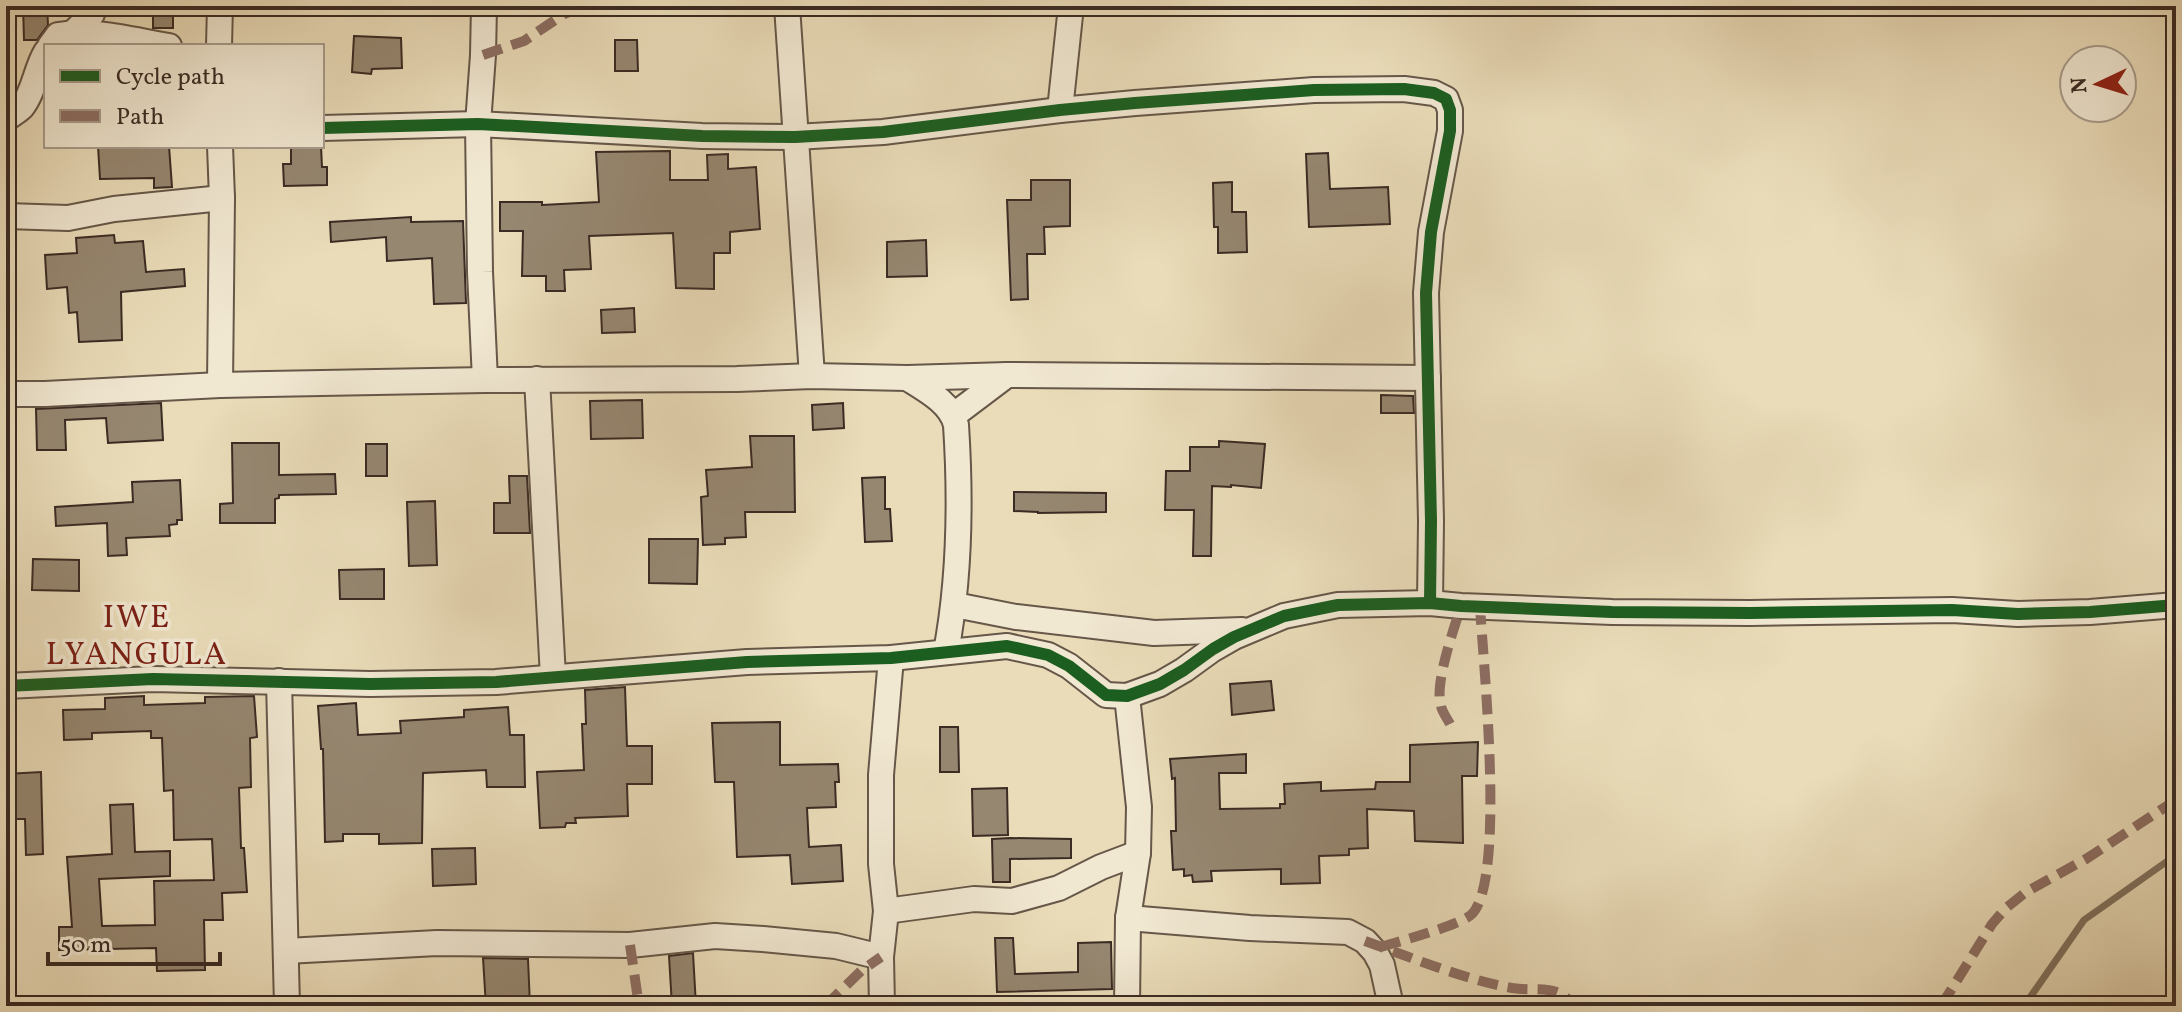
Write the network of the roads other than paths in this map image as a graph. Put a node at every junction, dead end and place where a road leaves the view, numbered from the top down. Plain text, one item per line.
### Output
1 (94, 6) edge
2 (220, 6) edge
3 (484, 6) edge
4 (787, 6) edge
5 (1071, 6) edge
6 (74, 32) junction
7 (51, 44) edge
8 (158, 44) edge
9 (219, 44) edge
10 (44, 56) edge
11 (1060, 110) junction
12 (6, 119) edge
13 (478, 124) junction
14 (324, 128) edge
15 (795, 137) junction
16 (220, 148) edge
17 (222, 198) junction
18 (6, 216) edge
19 (1007, 375) junction
20 (812, 376) junction
21 (907, 378) junction
22 (1428, 378) junction
23 (537, 379) junction
24 (485, 380) junction
25 (220, 385) junction
26 (6, 394) edge
27 (954, 415) junction
28 (1430, 603) junction
29 (955, 605) junction
30 (2176, 605) edge
31 (1251, 630) junction
32 (946, 652) junction
33 (891, 658) junction
34 (553, 677) junction
35 (279, 681) junction
36 (6, 686) edge
37 (1127, 696) junction
38 (1138, 853) junction
39 (886, 911) junction
40 (1128, 918) junction
41 (286, 951) junction
42 (881, 957) junction
43 (287, 1006) edge
44 (882, 1006) edge
45 (1127, 1006) edge
46 (1391, 1006) edge

1 - 6 street
2 - 9 street
3 - 13 street
4 - 15 street
5 - 11 street
6 - 7 street
6 - 8 street
10 - 12 street
11 - 15 street
11 - 22 street
13 - 14 street
13 - 15 street
13 - 24 street
15 - 20 street
16 - 17 street
17 - 18 street
17 - 25 street
19 - 21 street
19 - 22 street
19 - 27 street
20 - 21 street
20 - 23 street
21 - 27 street
22 - 28 street
23 - 24 street
23 - 34 street
24 - 25 street
25 - 26 street
27 - 29 street
28 - 30 street
28 - 31 street
29 - 31 street
29 - 32 street
31 - 37 street
32 - 33 street
32 - 37 street
33 - 34 street
33 - 39 street
34 - 35 street
35 - 36 street
35 - 41 street
37 - 38 street
38 - 39 street
38 - 40 street
39 - 42 street
40 - 45 street
40 - 46 street
41 - 42 street
41 - 43 street
42 - 44 street

